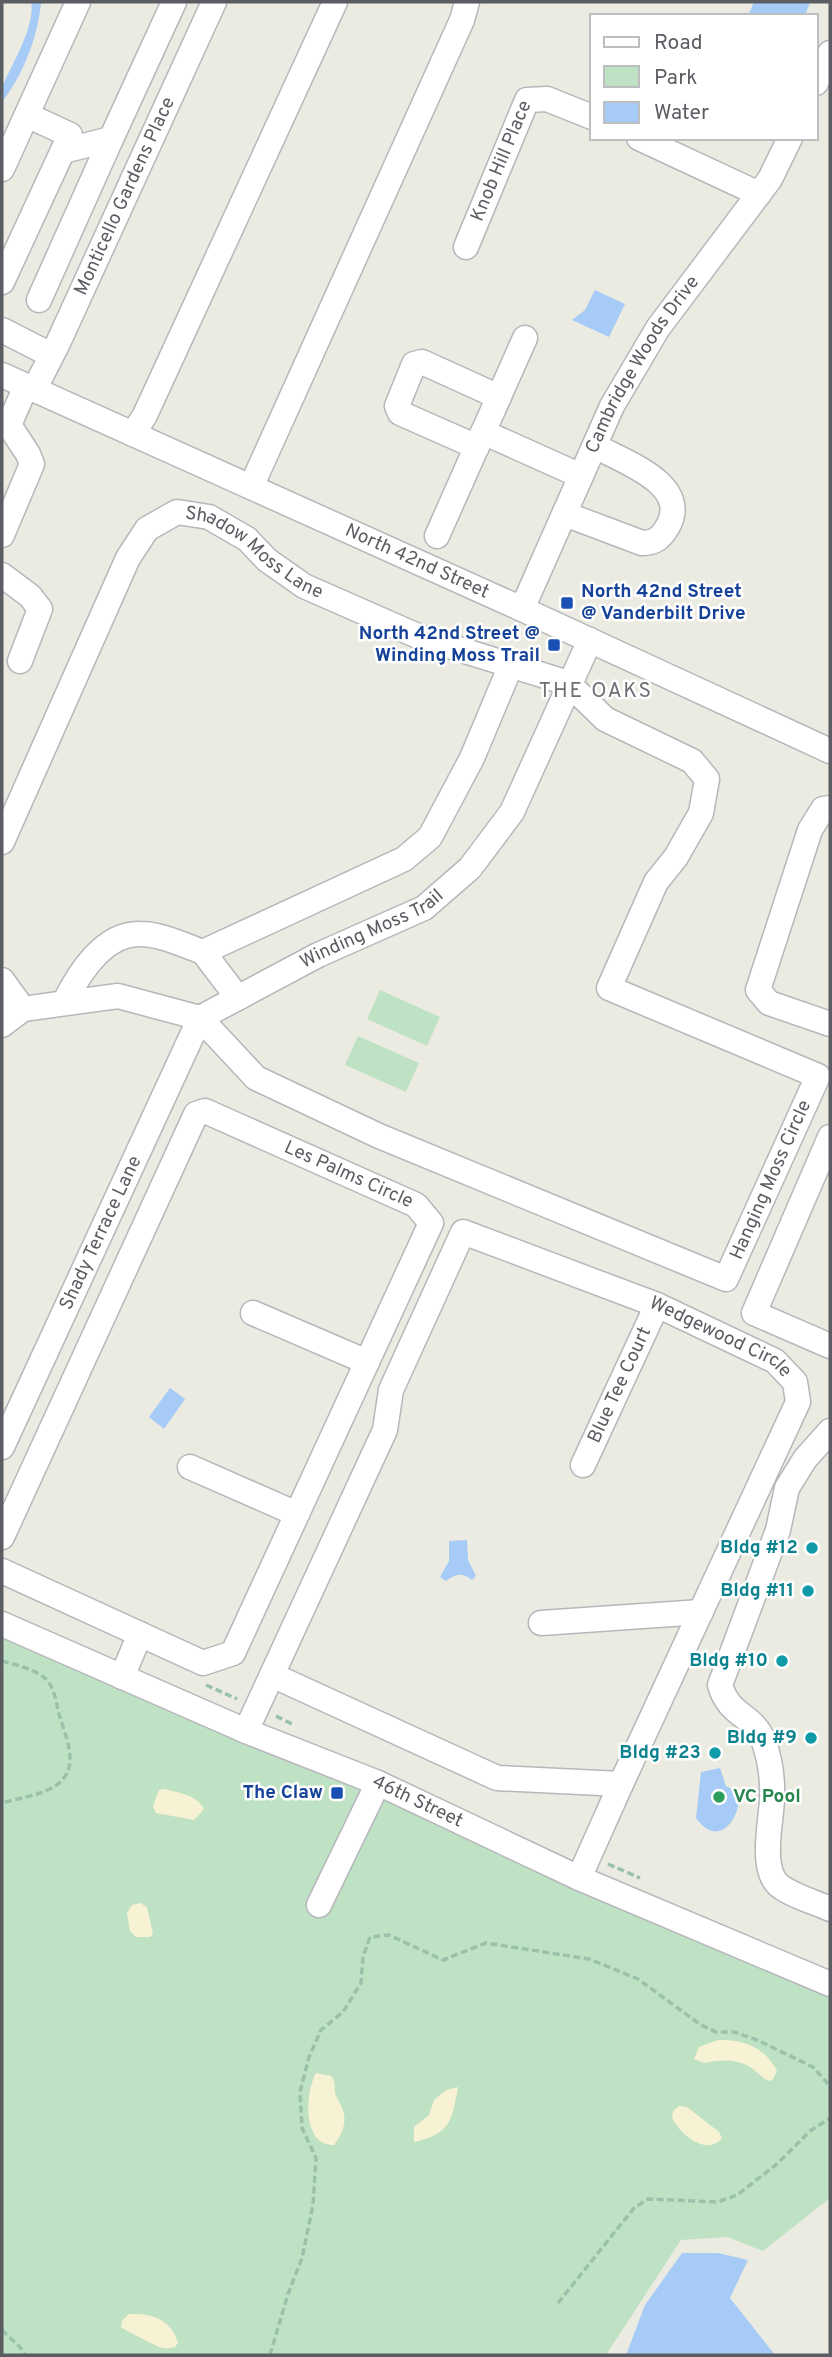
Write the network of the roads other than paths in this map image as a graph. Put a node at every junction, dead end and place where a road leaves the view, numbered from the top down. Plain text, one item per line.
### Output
1 (78, 2) edge
2 (174, 2) edge
3 (214, 2) edge
4 (335, 2) edge
5 (467, 2) edge
6 (830, 53) edge
7 (818, 79) edge
8 (27, 115) junction
9 (590, 116) edge
10 (111, 139) junction
11 (643, 140) edge
12 (789, 140) edge
13 (63, 151) junction
14 (2, 169) edge
15 (759, 194) junction
16 (466, 247) dead end
17 (2, 282) edge
18 (39, 300) dead end
19 (2, 330) edge
20 (525, 338) dead end
21 (51, 355) junction
22 (2, 375) edge
23 (30, 388) junction
24 (499, 397) junction
25 (5, 423) edge
26 (132, 434) junction
27 (480, 440) junction
28 (595, 446) junction
29 (2, 449) edge
30 (581, 476) junction
31 (251, 487) junction
32 (565, 514) junction
33 (2, 535) edge
34 (437, 536) dead end
35 (2, 575) edge
36 (522, 609) junction
37 (590, 640) junction
38 (20, 661) dead end
39 (511, 665) junction
40 (568, 683) junction
41 (830, 751) edge
42 (830, 808) edge
43 (2, 842) edge
44 (203, 952) junction
45 (2, 980) edge
46 (238, 998) junction
47 (64, 1003) junction
48 (12, 1005) edge
49 (200, 1018) junction
50 (830, 1024) edge
51 (2, 1025) edge
52 (830, 1137) edge
53 (431, 1223) junction
54 (463, 1232) junction
55 (657, 1305) junction
56 (253, 1313) dead end
57 (830, 1346) edge
58 (367, 1362) junction
59 (830, 1432) edge
60 (2, 1447) edge
61 (583, 1465) dead end
62 (190, 1466) dead end
63 (297, 1514) junction
64 (2, 1537) edge
65 (2, 1571) edge
66 (701, 1612) junction
67 (541, 1623) dead end
68 (2, 1624) edge
69 (140, 1634) junction
70 (272, 1675) junction
71 (121, 1677) junction
72 (246, 1731) junction
73 (378, 1783) junction
74 (621, 1784) junction
75 (579, 1878) junction
76 (319, 1905) dead end
77 (830, 1909) edge
78 (830, 1984) edge

1 - 8 street
2 - 10 street
3 - 21 street, Monticello Gardens Place
4 - 26 street
5 - 31 street
6 - 7 street
8 - 13 street
8 - 14 street
9 - 16 street, Knob Hill Place
10 - 13 street
10 - 18 street
11 - 15 street
12 - 15 street, Cambridge Woods Drive
13 - 17 street
15 - 28 street, Cambridge Woods Drive
19 - 21 street
20 - 24 street
21 - 23 street, Monticello Gardens Place
22 - 23 street, North 42nd Street
23 - 25 street, Monticello Gardens Place
23 - 26 street, North 42nd Street
24 - 27 street
24 - 27 street
25 - 29 street, Monticello Gardens Place
25 - 33 street
26 - 31 street, North 42nd Street
27 - 30 street
27 - 34 street
28 - 30 street, Cambridge Woods Drive
28 - 32 street
30 - 32 street, Cambridge Woods Drive
31 - 36 street, North 42nd Street
32 - 36 street, Cambridge Woods Drive
35 - 38 street
36 - 37 street, North 42nd Street
37 - 40 street, Winding Moss Trail
37 - 41 street, North 42nd Street
39 - 40 street, Shadow Moss Lane
39 - 43 street, Shadow Moss Lane
39 - 44 street
40 - 46 street, Winding Moss Trail
40 - 49 street, Hanging Moss Circle
42 - 50 street
44 - 46 street
44 - 47 street
45 - 48 street
46 - 49 street, Winding Moss Trail
47 - 48 street
47 - 49 street
48 - 51 street
49 - 60 street, Shady Terrace Lane
52 - 57 street
53 - 54 street, Wedgewood Circle
53 - 58 street, Les Palms Circle
53 - 64 street, Les Palms Circle
54 - 55 street, Wedgewood Circle
54 - 70 street
55 - 61 street, Blue Tee Court
55 - 66 street, Wedgewood Circle
56 - 58 street
58 - 63 street, Les Palms Circle
59 - 77 street
62 - 63 street
63 - 69 street, Les Palms Circle
65 - 69 street, Les Palms Circle
66 - 67 street
66 - 74 street, Wedgewood Circle
68 - 71 street, 46th Street
69 - 71 street
70 - 72 street
70 - 74 street
71 - 72 street, 46th Street
72 - 73 street, 46th Street
73 - 75 street, 46th Street
73 - 76 street
74 - 75 street, Wedgewood Circle
75 - 78 street, 46th Street

